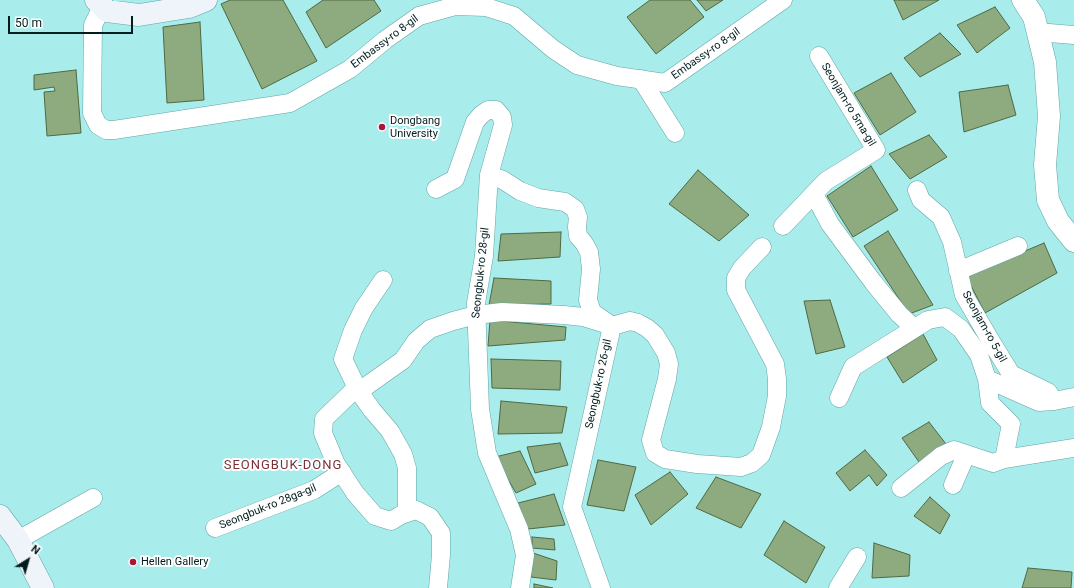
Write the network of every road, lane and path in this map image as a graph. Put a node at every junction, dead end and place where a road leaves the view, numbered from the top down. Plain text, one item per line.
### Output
1 (206, 0) edge
2 (783, 0) edge
3 (1023, 0) edge
4 (99, 3) edge
5 (1037, 32) junction
6 (1074, 35) edge
7 (819, 56) dead end
8 (640, 79) junction
9 (676, 133) dead end
10 (489, 175) junction
11 (436, 189) dead end
12 (917, 190) dead end
13 (814, 194) junction
14 (783, 226) dead end
15 (1074, 241) edge
16 (1018, 246) dead end
17 (762, 247) dead end
18 (958, 271) junction
19 (383, 280) dead end
20 (476, 315) junction
21 (612, 326) junction
22 (914, 328) junction
23 (987, 379) junction
24 (358, 390) junction
25 (1074, 397) edge
26 (839, 398) dead end
27 (1054, 402) junction
28 (1074, 448) edge
29 (966, 455) junction
30 (1004, 459) junction
31 (342, 472) junction
32 (953, 485) dead end
33 (901, 488) dead end
34 (93, 498) dead end
35 (407, 513) junction
36 (0, 516) edge
37 (216, 528) dead end
38 (18, 540) junction
39 (857, 556) dead end
40 (43, 588) edge
41 (438, 588) edge
42 (520, 588) edge
43 (601, 588) edge
44 (838, 588) edge

1 - 4 main road
2 - 8 street, Embassy-ro 8-gil
3 - 5 street
4 - 8 street, Embassy-ro 8-gil
5 - 6 street
5 - 15 street
7 - 13 street, Seonjam-ro 5ma-gil
8 - 9 street
10 - 11 street, Seongbuk-ro 28-gil
10 - 20 street, Seongbuk-ro 28-gil
10 - 21 street, Seongbuk-ro 26-gil
12 - 18 street, Seonjam-ro 5-gil
13 - 14 street, Seonjam-ro 5ma-gil
13 - 22 street
16 - 18 street
17 - 21 street
18 - 27 street, Seonjam-ro 5-gil
19 - 24 street
20 - 21 street
20 - 24 street
20 - 42 street, Seongbuk-ro 28-gil
21 - 43 street, Seongbuk-ro 26-gil
22 - 23 street
22 - 26 street
23 - 27 street
23 - 30 street
24 - 31 street
24 - 35 street
25 - 27 street
28 - 30 street
29 - 30 street
29 - 32 street
29 - 33 street
31 - 35 street
31 - 37 street, Seongbuk-ro 28ga-gil
34 - 38 street
35 - 41 street
36 - 38 main road
38 - 40 main road
39 - 44 street

